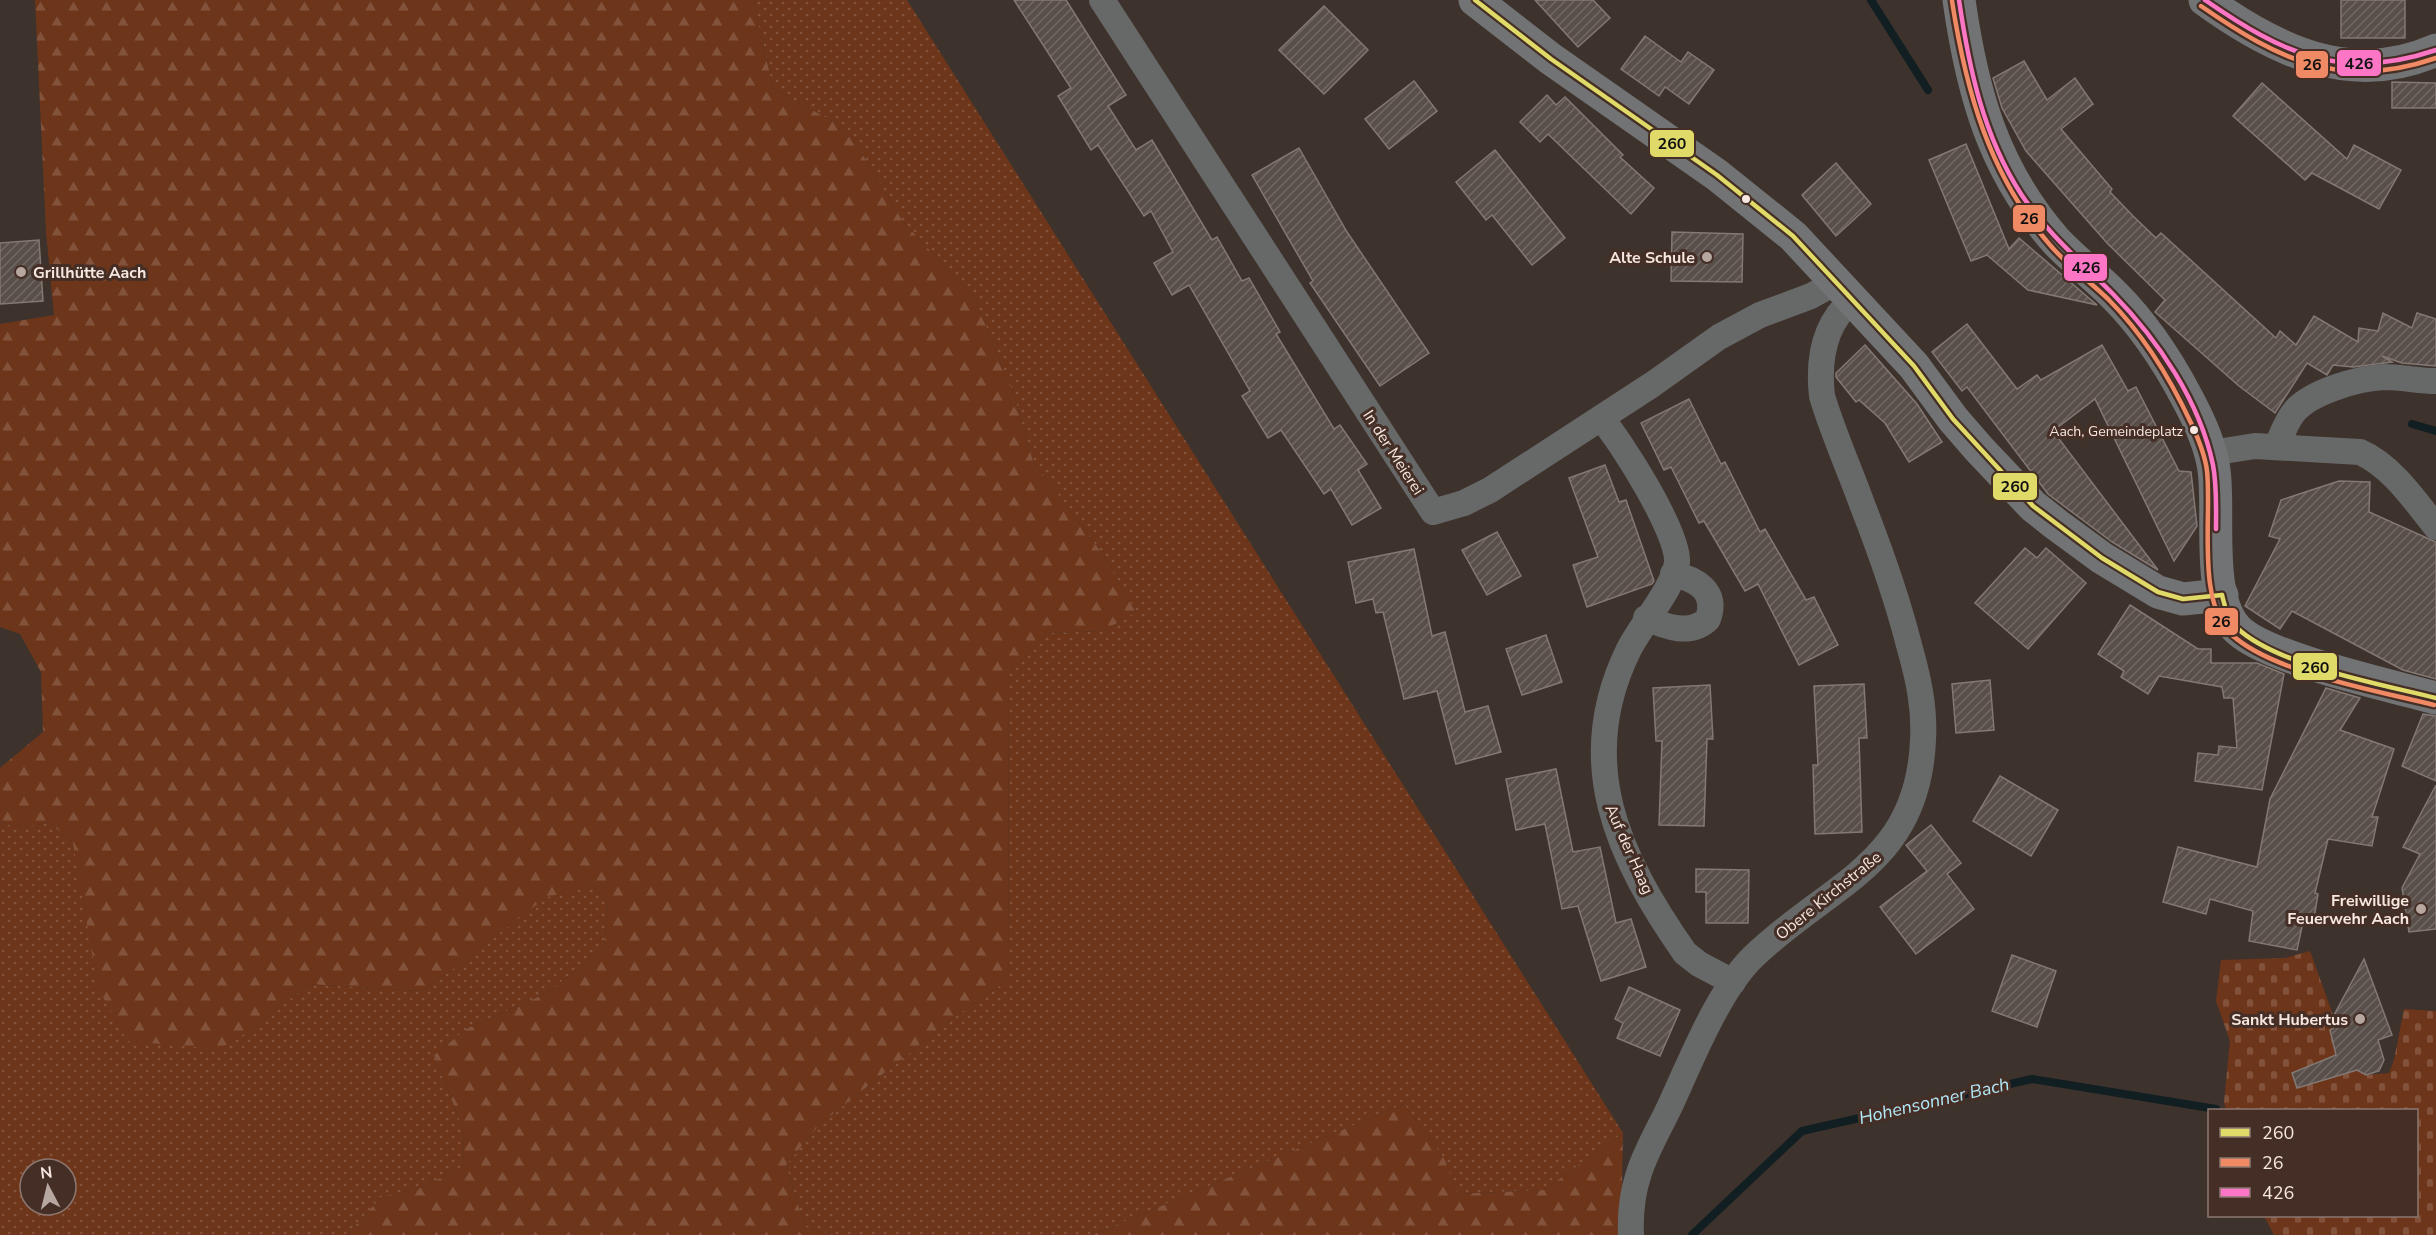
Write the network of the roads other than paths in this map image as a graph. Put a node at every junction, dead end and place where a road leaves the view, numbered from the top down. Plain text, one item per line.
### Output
1 (1102, 0) edge
2 (1475, 0) edge
3 (1959, 0) edge
4 (2205, 0) edge
5 (2436, 50) edge
6 (1844, 291) junction
7 (2436, 381) edge
8 (1601, 418) junction
9 (2277, 446) junction
10 (2211, 453) junction
11 (2436, 527) edge
12 (1673, 574) junction
13 (2222, 595) junction
14 (1646, 618) junction
15 (2436, 698) edge
16 (1733, 982) junction
17 (1631, 1235) edge

1 - 8 street, In der Meierei
2 - 6 main road
3 - 10 main road
4 - 5 main road
6 - 8 street, In der Meierei
6 - 13 main road
6 - 16 street, Obere Kirchstraße
7 - 9 street
8 - 12 street
9 - 10 street
9 - 11 street
10 - 13 main road
12 - 14 street, Auf der Haag
12 - 14 street
13 - 15 main road
14 - 16 street, Auf der Haag
16 - 17 street, Obere Kirchstraße

